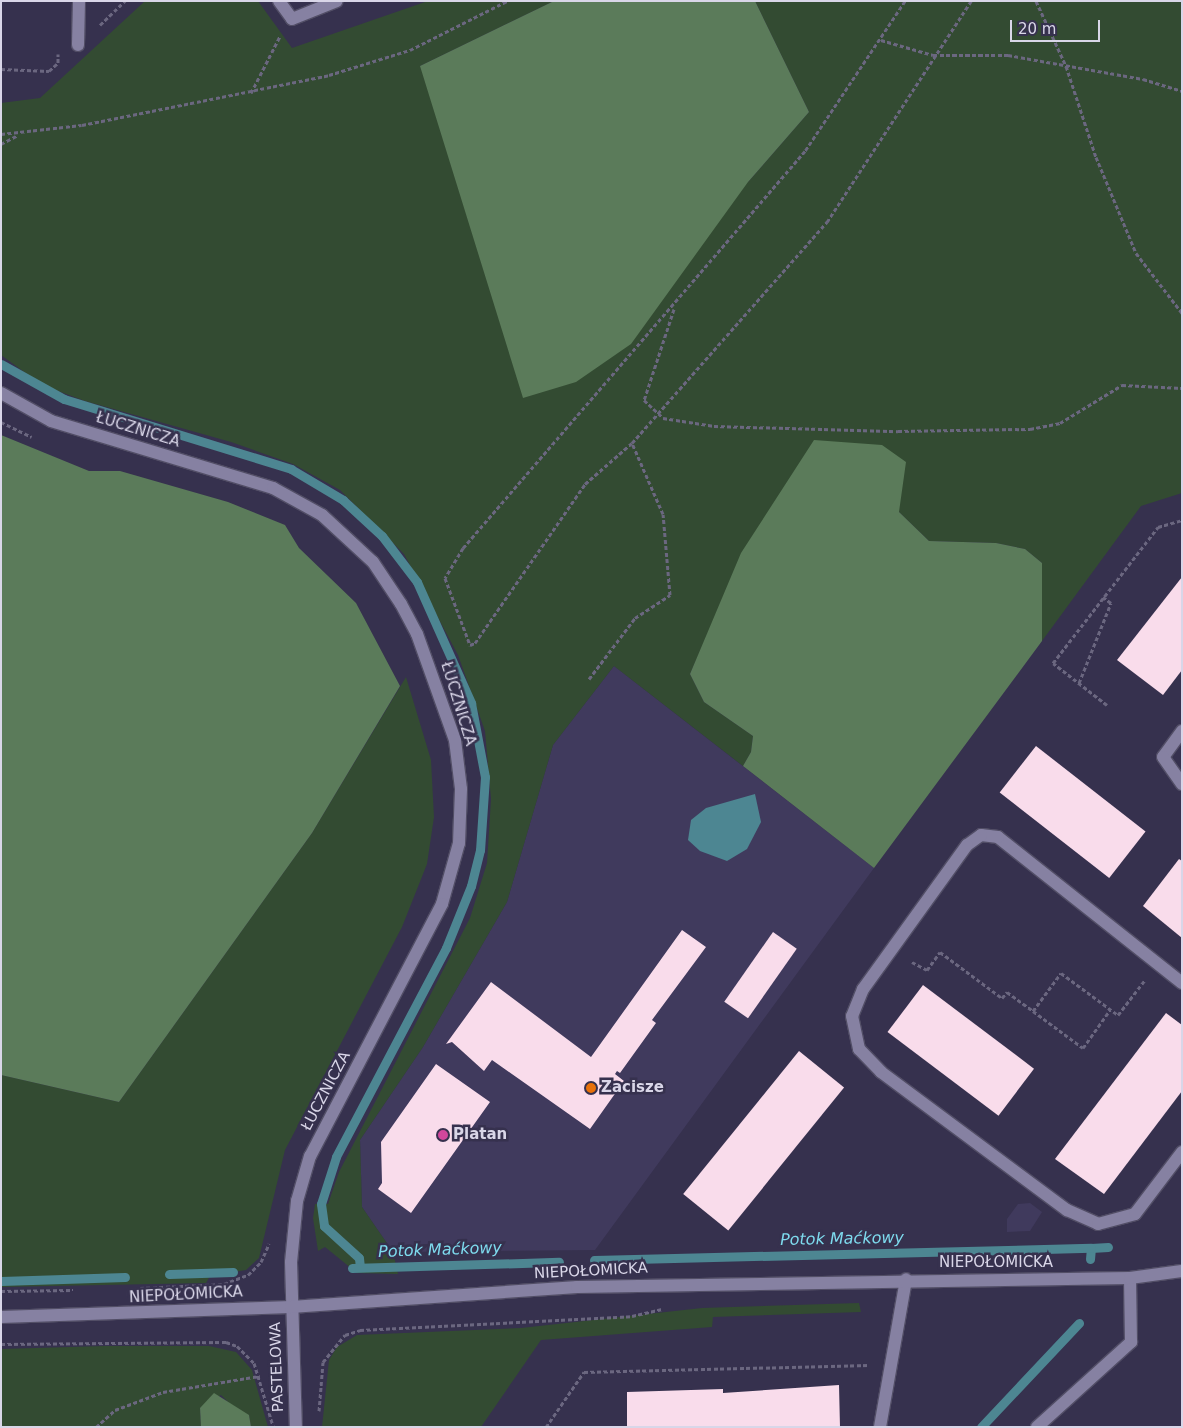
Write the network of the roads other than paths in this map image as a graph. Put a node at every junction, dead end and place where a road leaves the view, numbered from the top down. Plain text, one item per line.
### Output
1 (78, 1) edge
2 (279, 1) edge
3 (337, 1) edge
4 (78, 45) dead end
5 (1, 393) edge
6 (1182, 732) edge
7 (1182, 784) edge
8 (1182, 983) edge
9 (1182, 1152) edge
10 (1182, 1271) edge
11 (1130, 1278) junction
12 (906, 1279) junction
13 (291, 1307) junction
14 (1, 1318) edge
15 (296, 1427) edge
16 (880, 1427) edge
17 (1038, 1427) edge

1 - 4 street
2 - 3 street
5 - 13 street, ŁUCZNICZA
6 - 7 street
8 - 9 street
10 - 11 street, NIEPOŁOMICKA
11 - 12 street, NIEPOŁOMICKA
11 - 17 street
12 - 13 street, NIEPOŁOMICKA
12 - 16 street
13 - 14 street, NIEPOŁOMICKA
13 - 15 street, PASTELOWA

